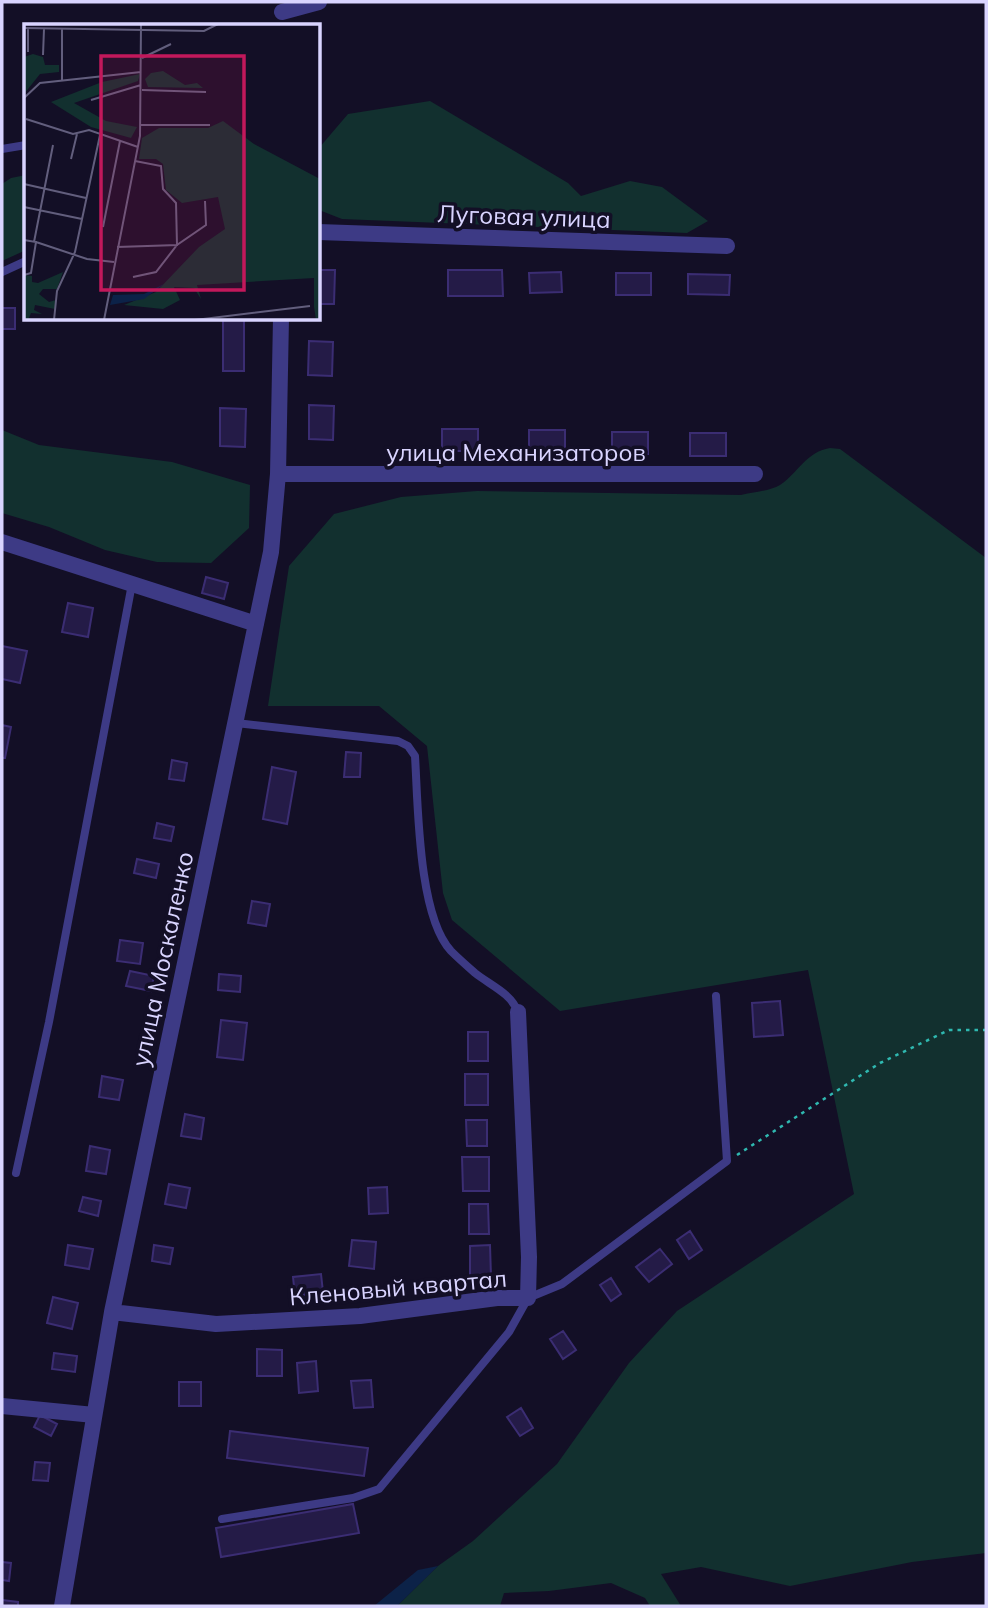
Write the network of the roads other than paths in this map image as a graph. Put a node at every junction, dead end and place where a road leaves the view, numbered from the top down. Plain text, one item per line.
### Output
1 (319, 2) edge
2 (282, 13) edge
3 (24, 145) edge
4 (2, 149) edge
5 (320, 232) edge
6 (727, 246) dead end
7 (24, 262) edge
8 (2, 272) edge
9 (281, 320) edge
10 (278, 474) junction
11 (755, 474) dead end
12 (2, 542) edge
13 (132, 583) junction
14 (256, 624) junction
15 (234, 723) junction
16 (716, 996) dead end
17 (518, 1012) joint
18 (16, 1173) dead end
19 (528, 1298) junction
20 (112, 1311) junction
21 (2, 1406) edge
22 (94, 1415) junction
23 (222, 1519) dead end
24 (62, 1606) edge

1 - 2 street
3 - 4 lane
5 - 6 street, Луговая улица
7 - 8 lane
9 - 10 street, улица Москаленко
10 - 11 street, улица Механизаторов
10 - 14 street, улица Москаленко
12 - 13 street
13 - 14 street
13 - 18 lane
14 - 15 street, улица Москаленко
15 - 17 lane
15 - 20 street, улица Москаленко
16 - 19 lane
17 - 19 street, Кленовый квартал
19 - 20 street, Кленовый квартал
19 - 23 lane
20 - 22 street, улица Москаленко
21 - 22 street
22 - 24 street, улица Москаленко

